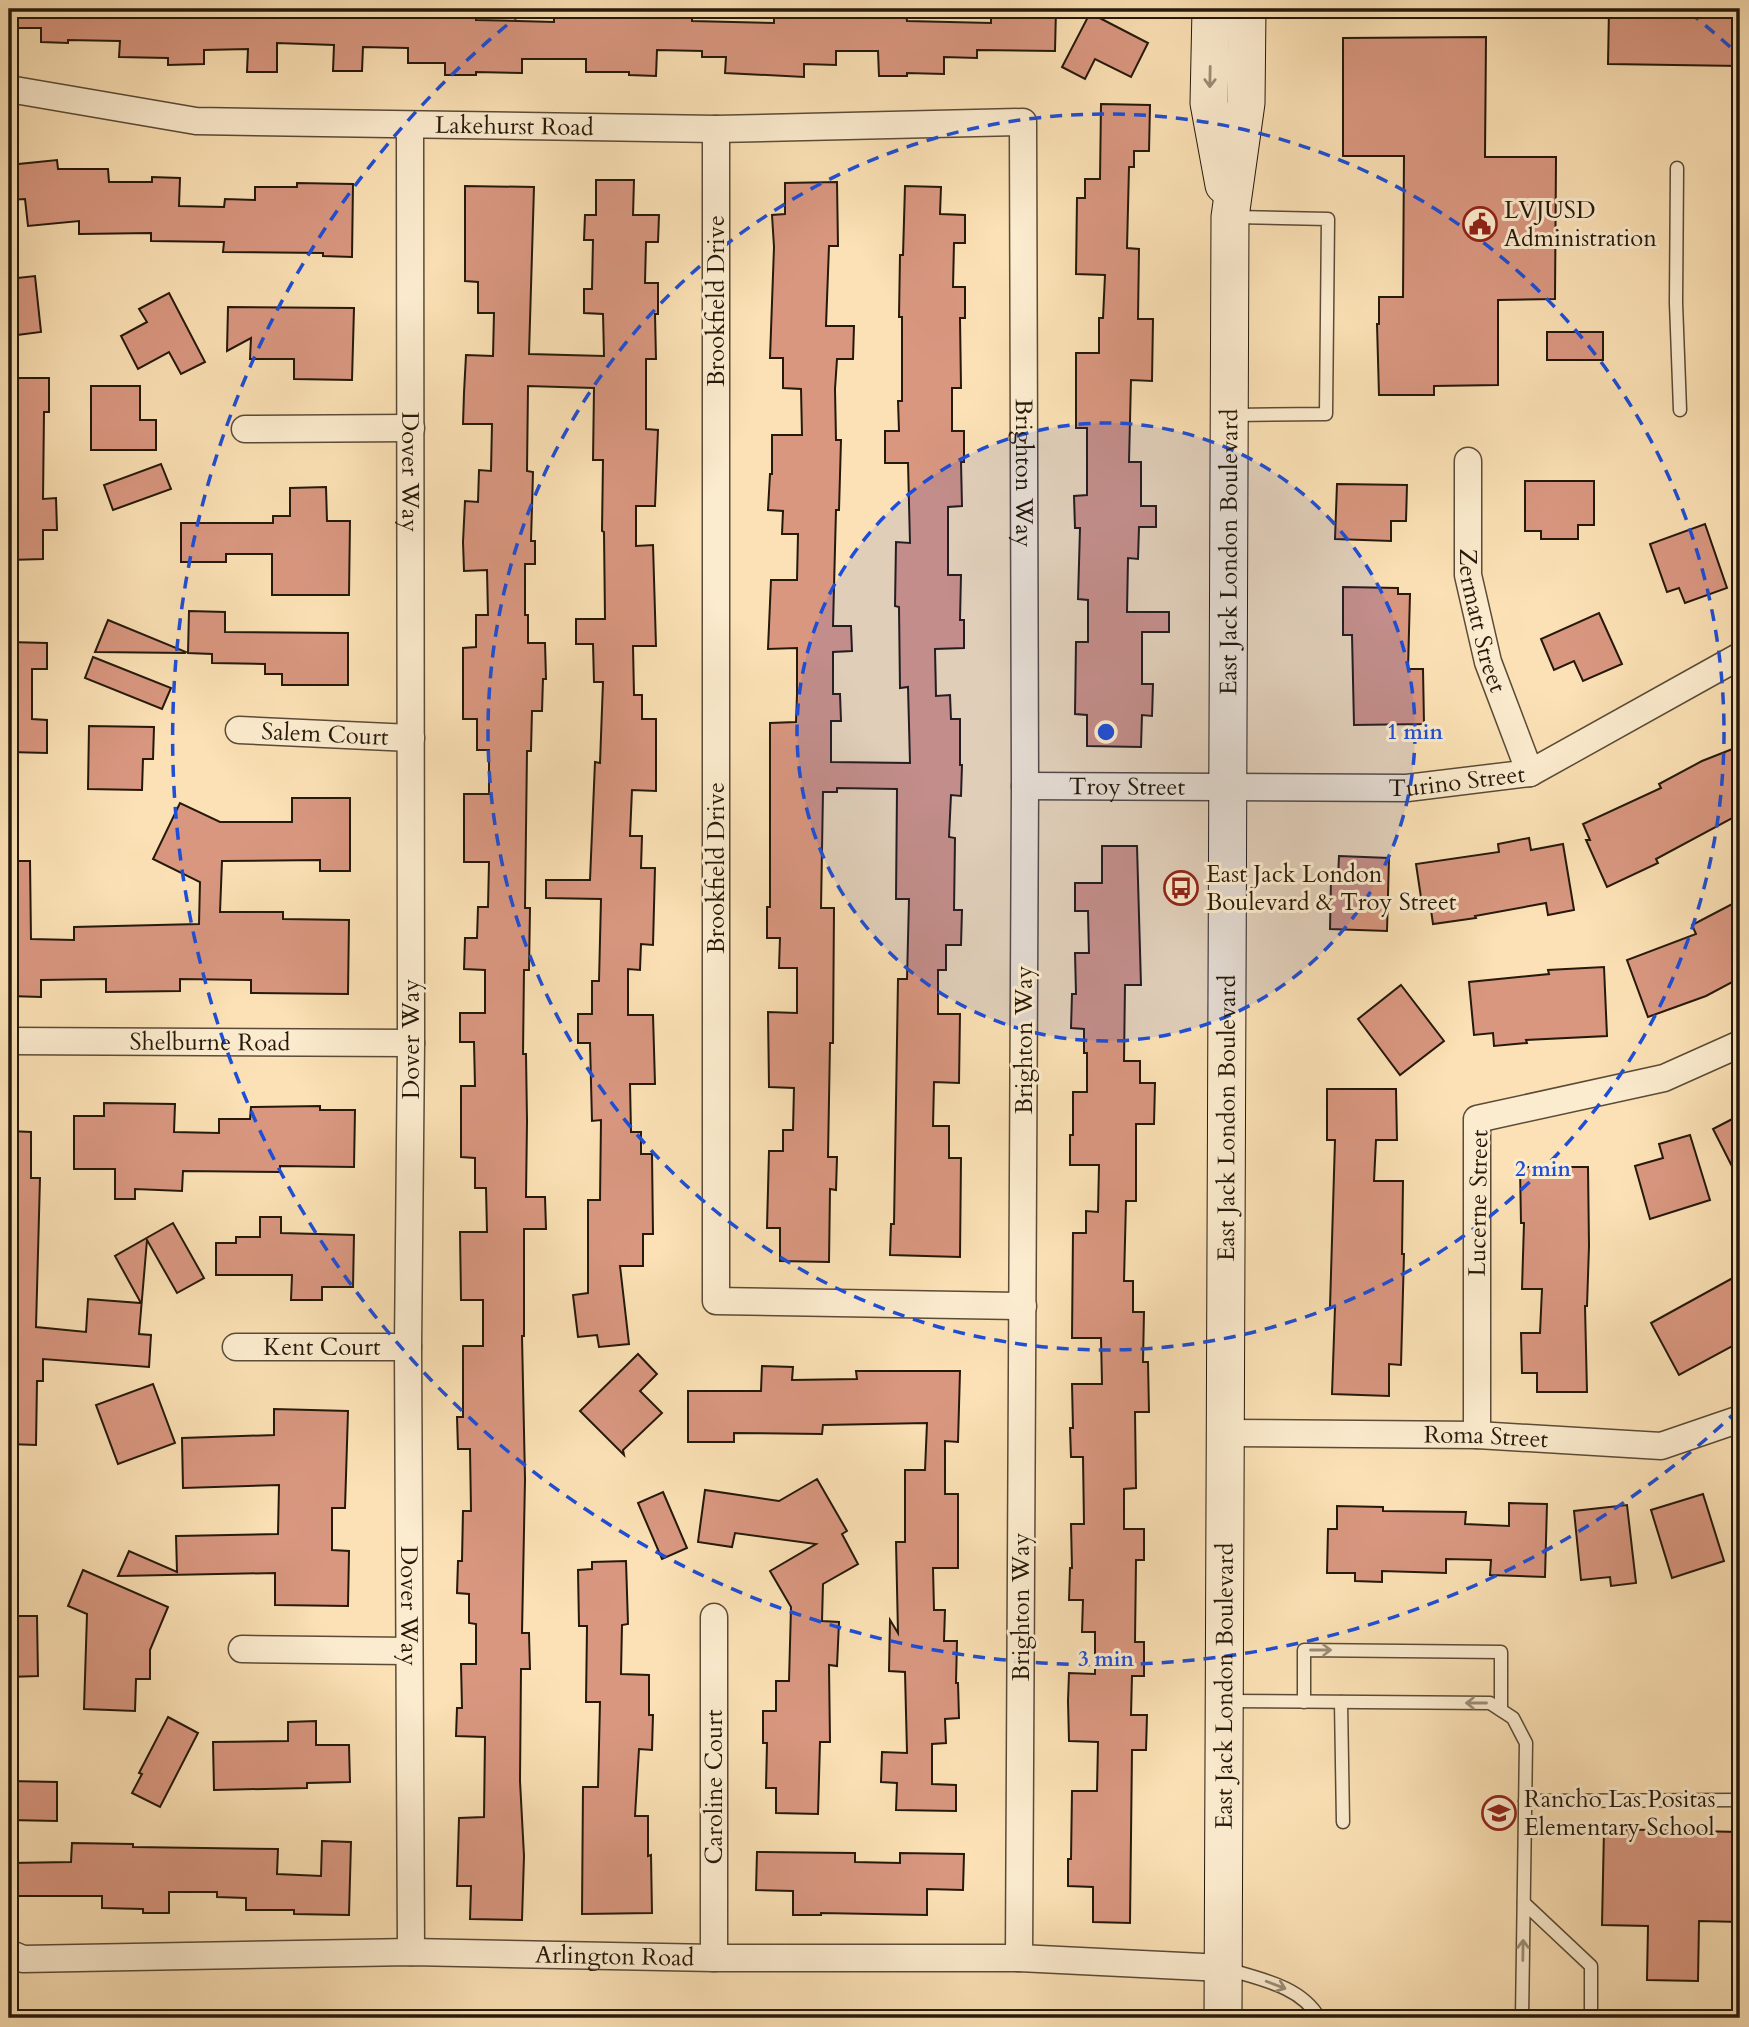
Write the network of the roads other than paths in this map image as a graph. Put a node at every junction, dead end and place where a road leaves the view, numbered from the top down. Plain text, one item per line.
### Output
1 (1210, 9) edge
2 (1247, 9) edge
3 (9, 89) edge
4 (1023, 122) joint
5 (410, 126) junction
6 (716, 129) junction
7 (1677, 168) dead end
8 (1230, 217) junction
9 (1680, 410) dead end
10 (1230, 415) junction
11 (411, 428) junction
12 (245, 429) dead end
13 (1468, 461) dead end
14 (1740, 656) edge
15 (239, 730) dead end
16 (411, 738) junction
17 (1530, 774) junction
18 (1025, 786) junction
19 (1228, 786) junction
20 (9, 1041) edge
21 (411, 1043) junction
22 (1740, 1044) edge
23 (1023, 1306) junction
24 (236, 1347) dead end
25 (408, 1347) junction
26 (1740, 1419) edge
27 (1225, 1433) junction
28 (1477, 1435) junction
29 (714, 1616) dead end
30 (242, 1649) dead end
31 (408, 1651) junction
32 (1224, 1701) junction
33 (1304, 1702) junction
34 (1341, 1702) junction
35 (1501, 1710) junction
36 (1740, 1800) edge
37 (1525, 1801) junction
38 (1343, 1822) dead end
39 (1524, 1903) junction
40 (411, 1952) junction
41 (9, 1954) edge
42 (714, 1958) junction
43 (1019, 1958) junction
44 (1223, 1968) junction
45 (1223, 2018) edge
46 (1319, 2018) edge
47 (1522, 2018) edge
48 (1591, 2018) edge

1 -> 8 main road, East Jack London Boulevard
2 - 8 main road, East Jack London Boulevard
3 - 5 street, Lakehurst Road
4 - 6 street, Lakehurst Road
4 - 18 street, Brighton Way
5 - 6 street, Lakehurst Road
5 - 11 street, Dover Way
6 - 23 street, Brookfield Drive
7 - 9 lane
8 - 10 main road, East Jack London Boulevard
8 - 10 lane
10 - 19 main road, East Jack London Boulevard
11 - 12 street
11 - 16 street, Dover Way
13 - 17 street, Zermatt Street
14 - 17 street, Turino Street
15 - 16 street, Salem Court
16 - 21 street, Dover Way
17 - 19 street, Turino Street
18 - 19 street, Troy Street
18 - 23 street, Brighton Way
19 - 27 main road, East Jack London Boulevard
20 - 21 street, Shelburne Road
21 - 25 street, Dover Way
22 - 28 street, Lucerne Street
23 - 43 street, Brighton Way
24 - 25 street, Kent Court
25 - 31 street, Dover Way
26 - 28 street, Roma Street
27 - 28 street, Roma Street
27 - 32 main road, East Jack London Boulevard
29 - 42 street, Caroline Court
30 - 31 street
31 - 40 street, Dover Way
32 - 33 lane
32 - 44 main road, East Jack London Boulevard
33 - 34 lane
33 -> 35 lane
35 -> 34 lane
34 - 38 lane
35 - 37 lane
36 - 37 lane
37 - 39 lane
47 -> 39 lane
39 - 48 lane
40 - 41 street, Arlington Road
40 - 42 street, Arlington Road
42 - 43 street, Arlington Road
43 - 44 street, Arlington Road
44 - 45 main road, East Jack London Boulevard
44 -> 46 lane

